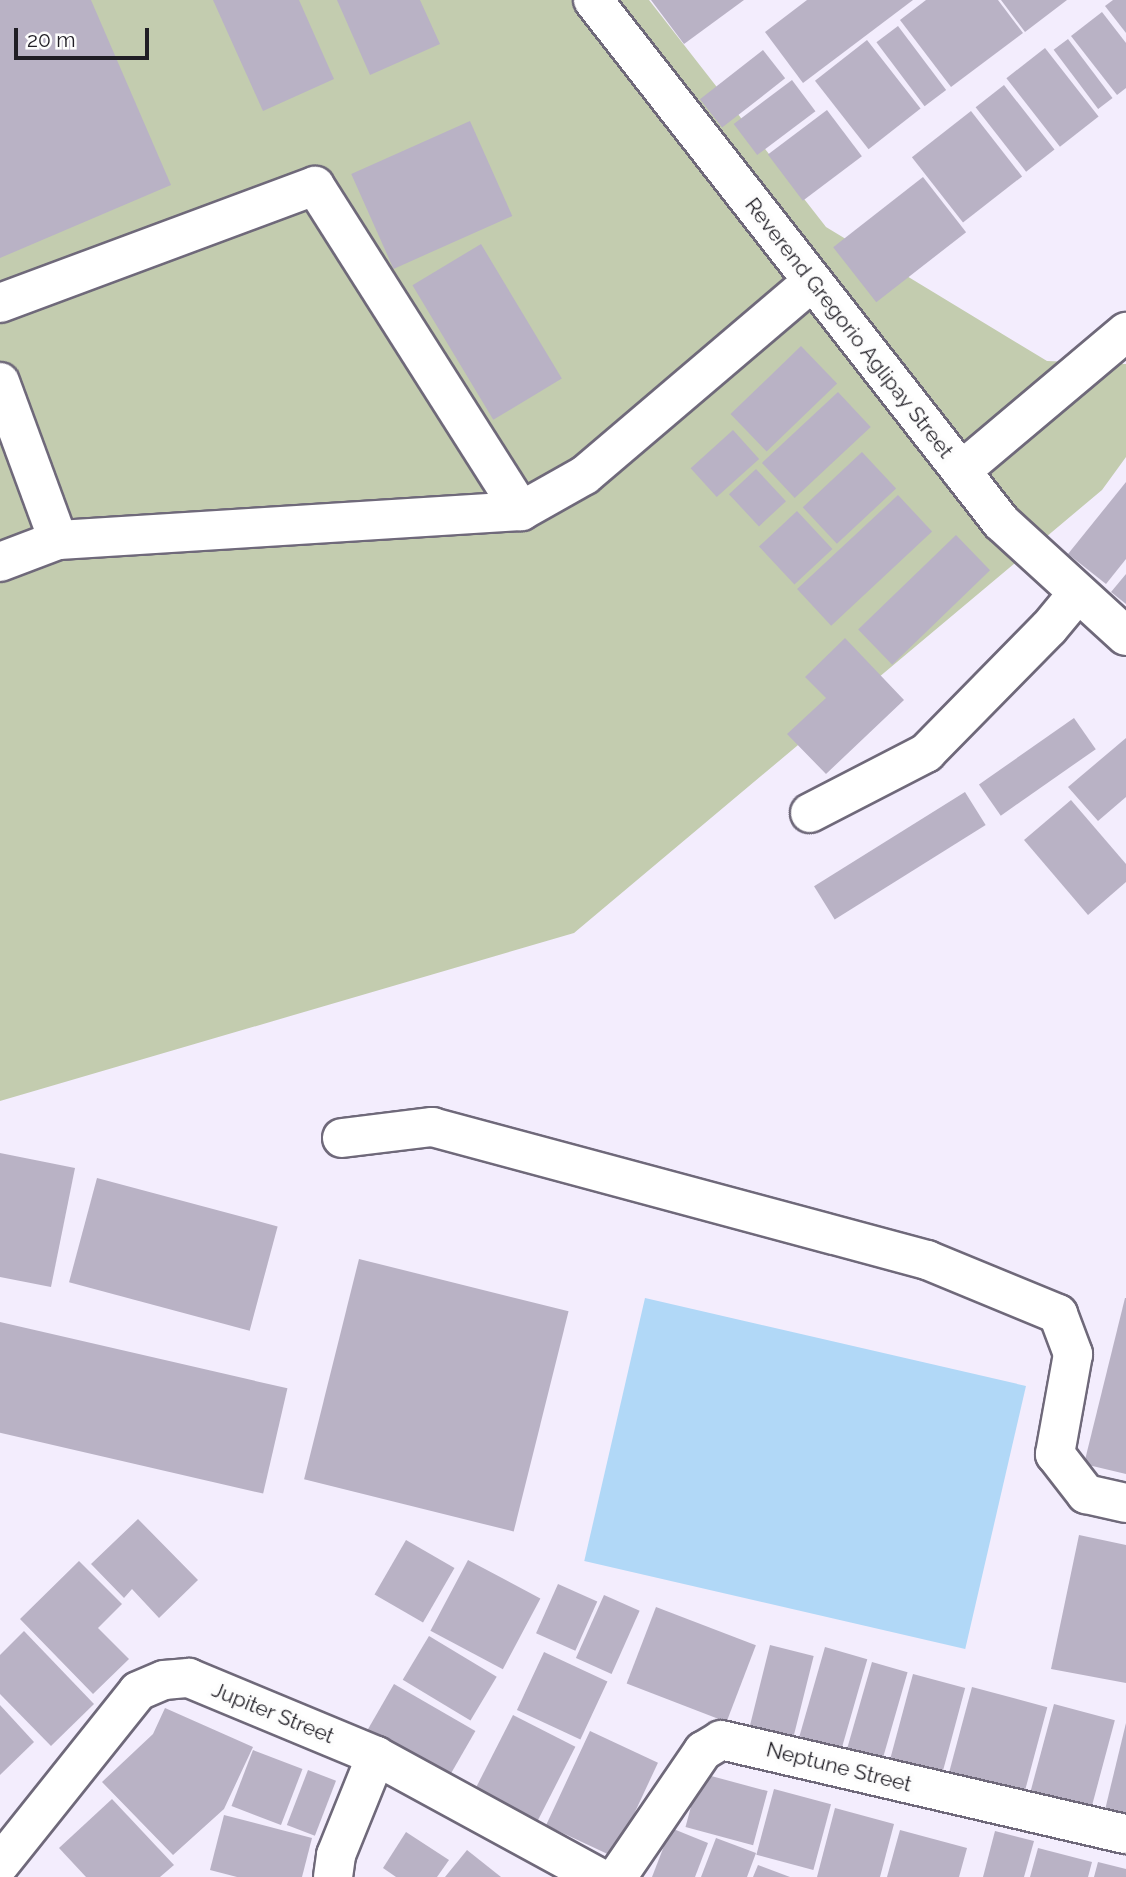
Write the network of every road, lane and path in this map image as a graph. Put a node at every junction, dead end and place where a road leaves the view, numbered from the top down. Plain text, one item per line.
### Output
1 (593, 0) edge
2 (812, 282) junction
3 (0, 303) edge
4 (1126, 332) edge
5 (0, 382) edge
6 (961, 471) junction
7 (521, 511) junction
8 (58, 540) junction
9 (0, 562) edge
10 (1078, 593) junction
11 (1126, 636) edge
12 (810, 813) dead end
13 (342, 1138) dead end
14 (1126, 1503) edge
15 (376, 1756) junction
16 (1126, 1834) edge
17 (15, 1864) edge
18 (333, 1877) edge
19 (598, 1877) edge
20 (617, 1877) edge

1 - 2 street, Reverend Gregorio Aglipay Street
2 - 6 street, Reverend Gregorio Aglipay Street
2 - 7 street
3 - 7 street
4 - 6 street
5 - 8 street
6 - 10 street, Reverend Gregorio Aglipay Street
7 - 8 street
8 - 9 street
10 - 11 street, Reverend Gregorio Aglipay Street
10 - 12 street
13 - 14 street
15 - 17 street, Jupiter Street
15 - 18 street
15 - 19 street, Jupiter Street
16 - 20 street, Neptune Street

